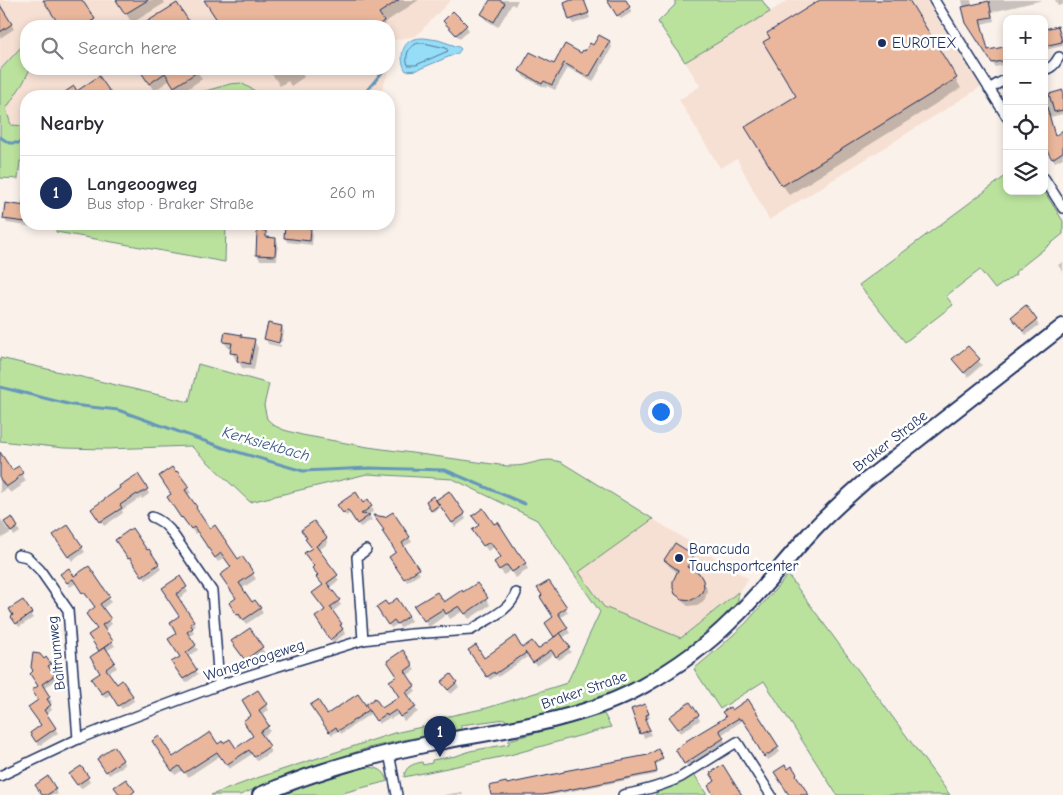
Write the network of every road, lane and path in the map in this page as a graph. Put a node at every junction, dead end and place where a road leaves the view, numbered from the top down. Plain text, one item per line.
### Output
1 (934, 0) edge
2 (1059, 57) dead end
3 (1048, 68) edge
4 (1003, 80) edge
5 (989, 89) junction
6 (1003, 111) edge
7 (1048, 184) edge
8 (1063, 208) edge
9 (1063, 326) edge
10 (152, 518) dead end
11 (366, 550) dead end
12 (18, 555) dead end
13 (516, 593) dead end
14 (363, 640) junction
15 (219, 685) junction
16 (78, 739) junction
17 (389, 753) junction
18 (0, 776) edge
19 (645, 793) edge
20 (260, 795) edge
21 (397, 795) edge
22 (623, 795) edge
23 (771, 795) edge

1 - 5 street
2 - 3 street
4 - 5 street
5 - 6 street
7 - 8 street
9 - 17 main road, Braker Straße
10 - 15 street
11 - 14 street
12 - 16 street, Baltrumweg
13 - 14 street, Wangeroogeweg
14 - 15 street, Wangeroogeweg
15 - 16 street, Wangeroogeweg
16 - 18 street, Wangeroogeweg
17 - 20 main road, Braker Straße
17 - 21 street
19 - 22 street
19 - 23 street

